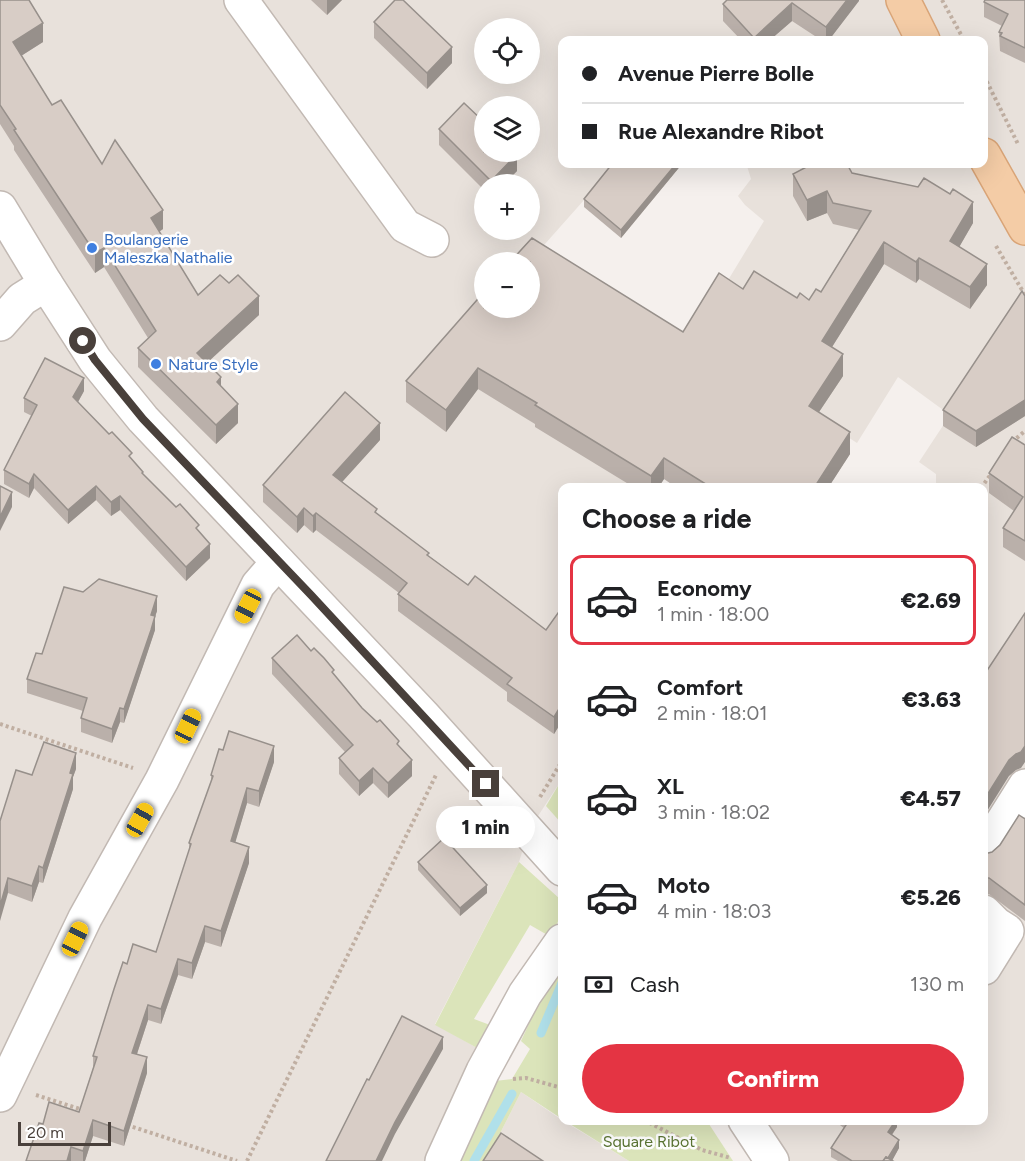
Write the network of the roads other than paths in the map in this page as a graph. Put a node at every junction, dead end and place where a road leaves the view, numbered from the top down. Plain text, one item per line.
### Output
1 (241, 0) edge
2 (903, 0) edge
3 (921, 36) edge
4 (988, 162) edge
5 (0, 208) edge
6 (1025, 228) edge
7 (432, 240) dead end
8 (46, 284) junction
9 (0, 324) edge
10 (278, 562) junction
11 (1025, 786) edge
12 (988, 846) edge
13 (558, 864) edge
14 (988, 916) edge
15 (558, 947) edge
16 (988, 962) edge
17 (3, 1089) edge
18 (748, 1125) edge
19 (442, 1161) edge
20 (772, 1161) edge

1 - 7 street
2 - 3 main road
4 - 6 main road
5 - 8 street
8 - 9 street
8 - 10 street
10 - 13 street
10 - 17 street
11 - 12 street
14 - 16 street
15 - 19 street
18 - 20 street

